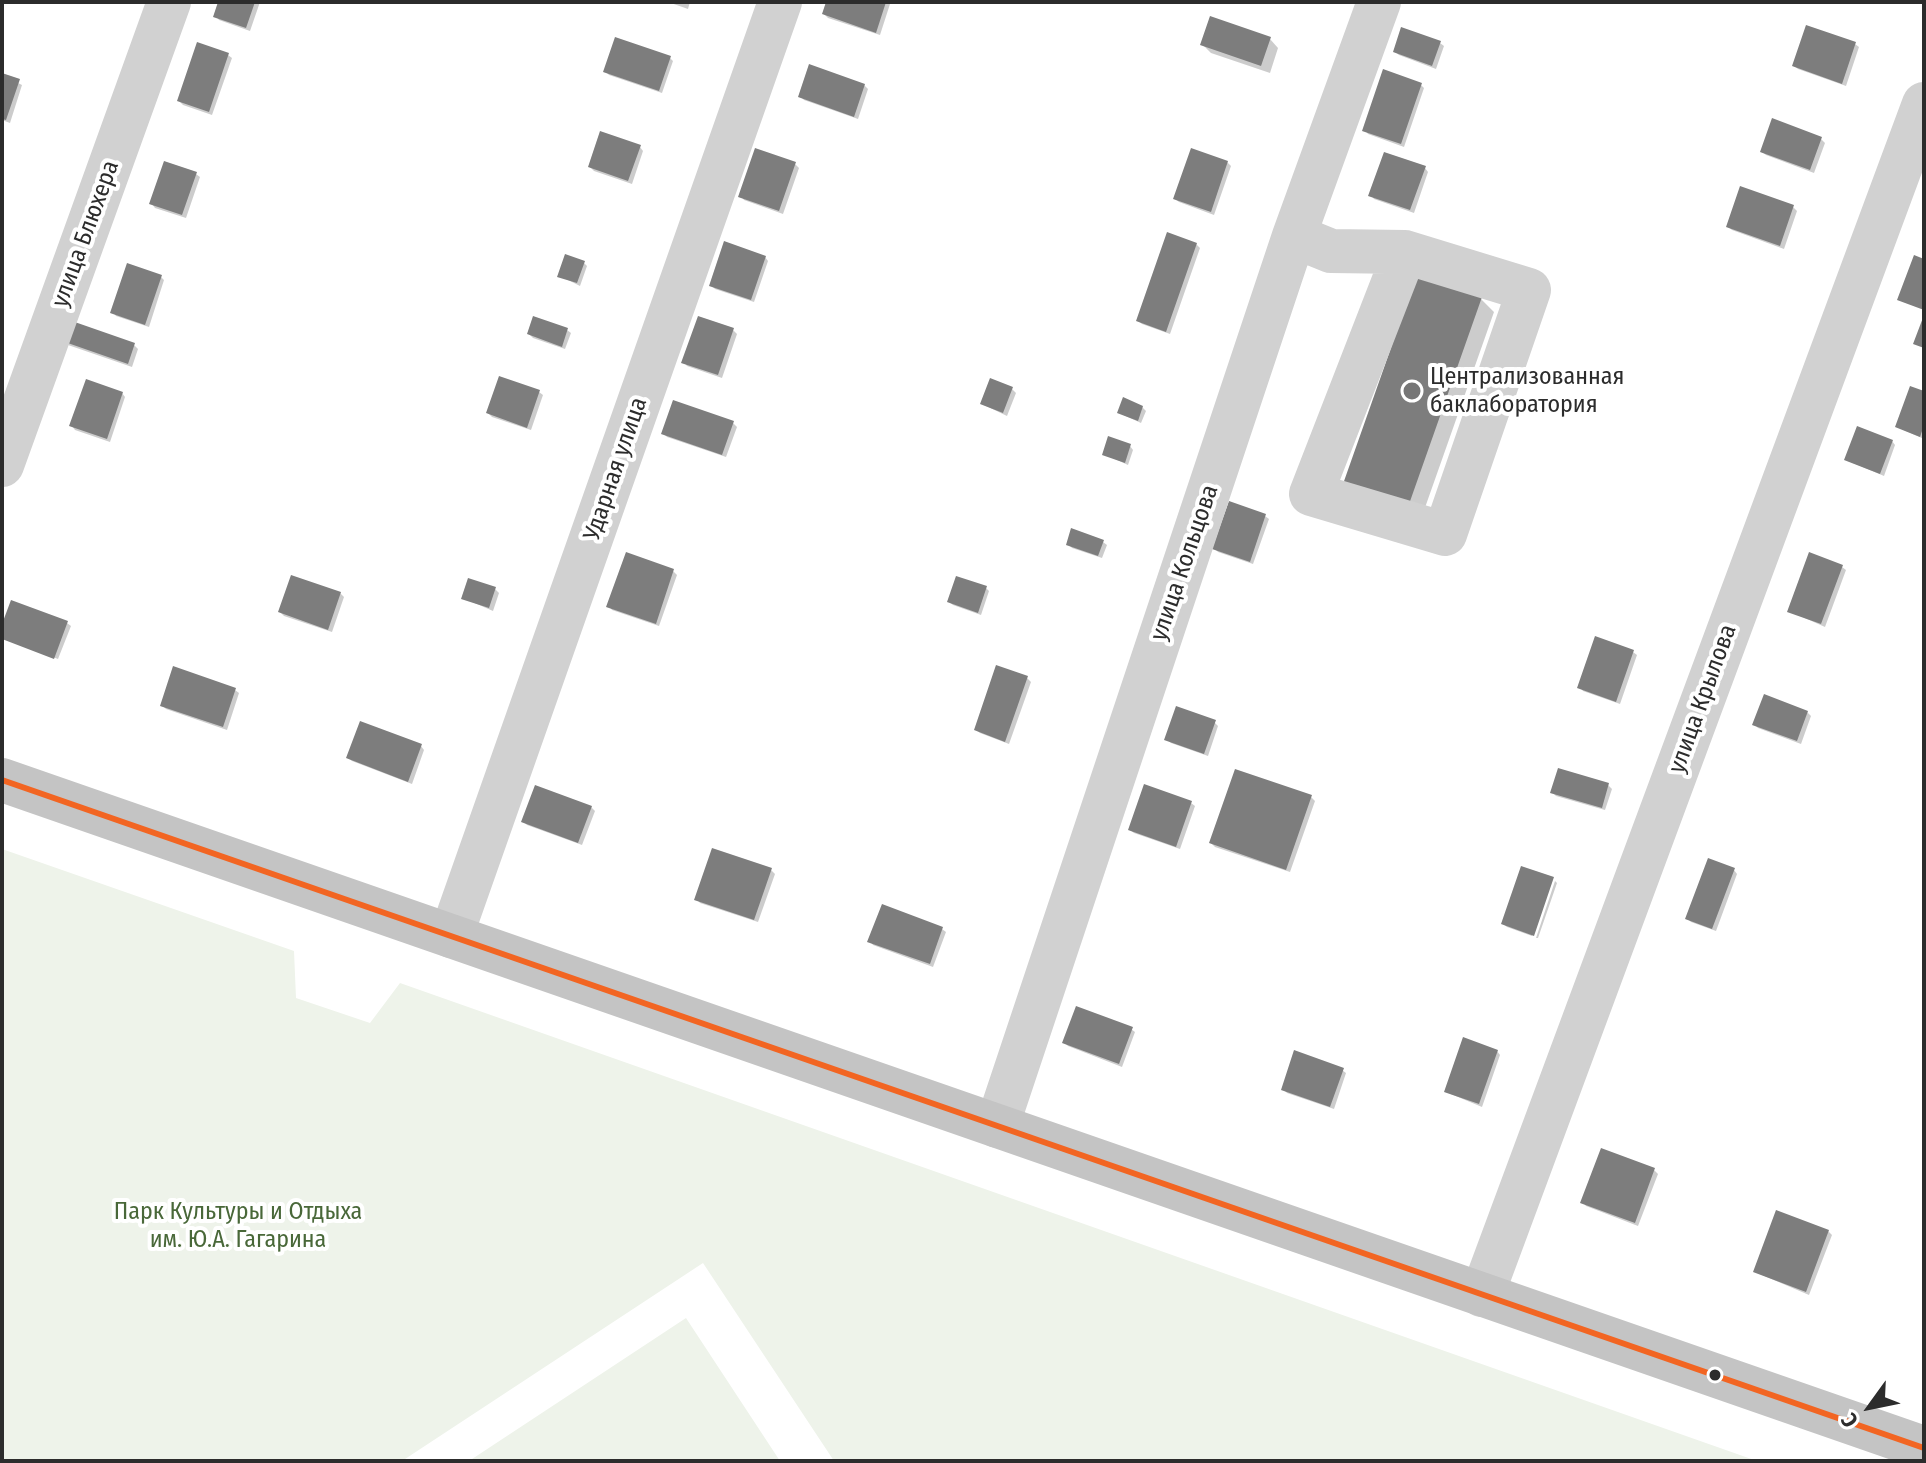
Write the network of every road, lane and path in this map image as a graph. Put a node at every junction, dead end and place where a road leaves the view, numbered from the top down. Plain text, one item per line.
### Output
1 (169, 2) edge
2 (780, 2) edge
3 (1379, 2) edge
4 (1924, 104) edge
5 (1294, 236) junction
6 (1405, 252) junction
7 (2, 465) edge
8 (2, 780) edge
9 (451, 936) junction
10 (997, 1126) junction
11 (1482, 1295) junction
12 (1924, 1448) edge

1 - 7 street, улица Блюхера
2 - 9 street, Ударная улица
3 - 5 street, улица Кольцова
4 - 11 street, улица Крылова
5 - 6 street
5 - 10 street, улица Кольцова
6 - 6 street
8 - 9 main road
9 - 10 main road
10 - 11 main road
11 - 12 main road

